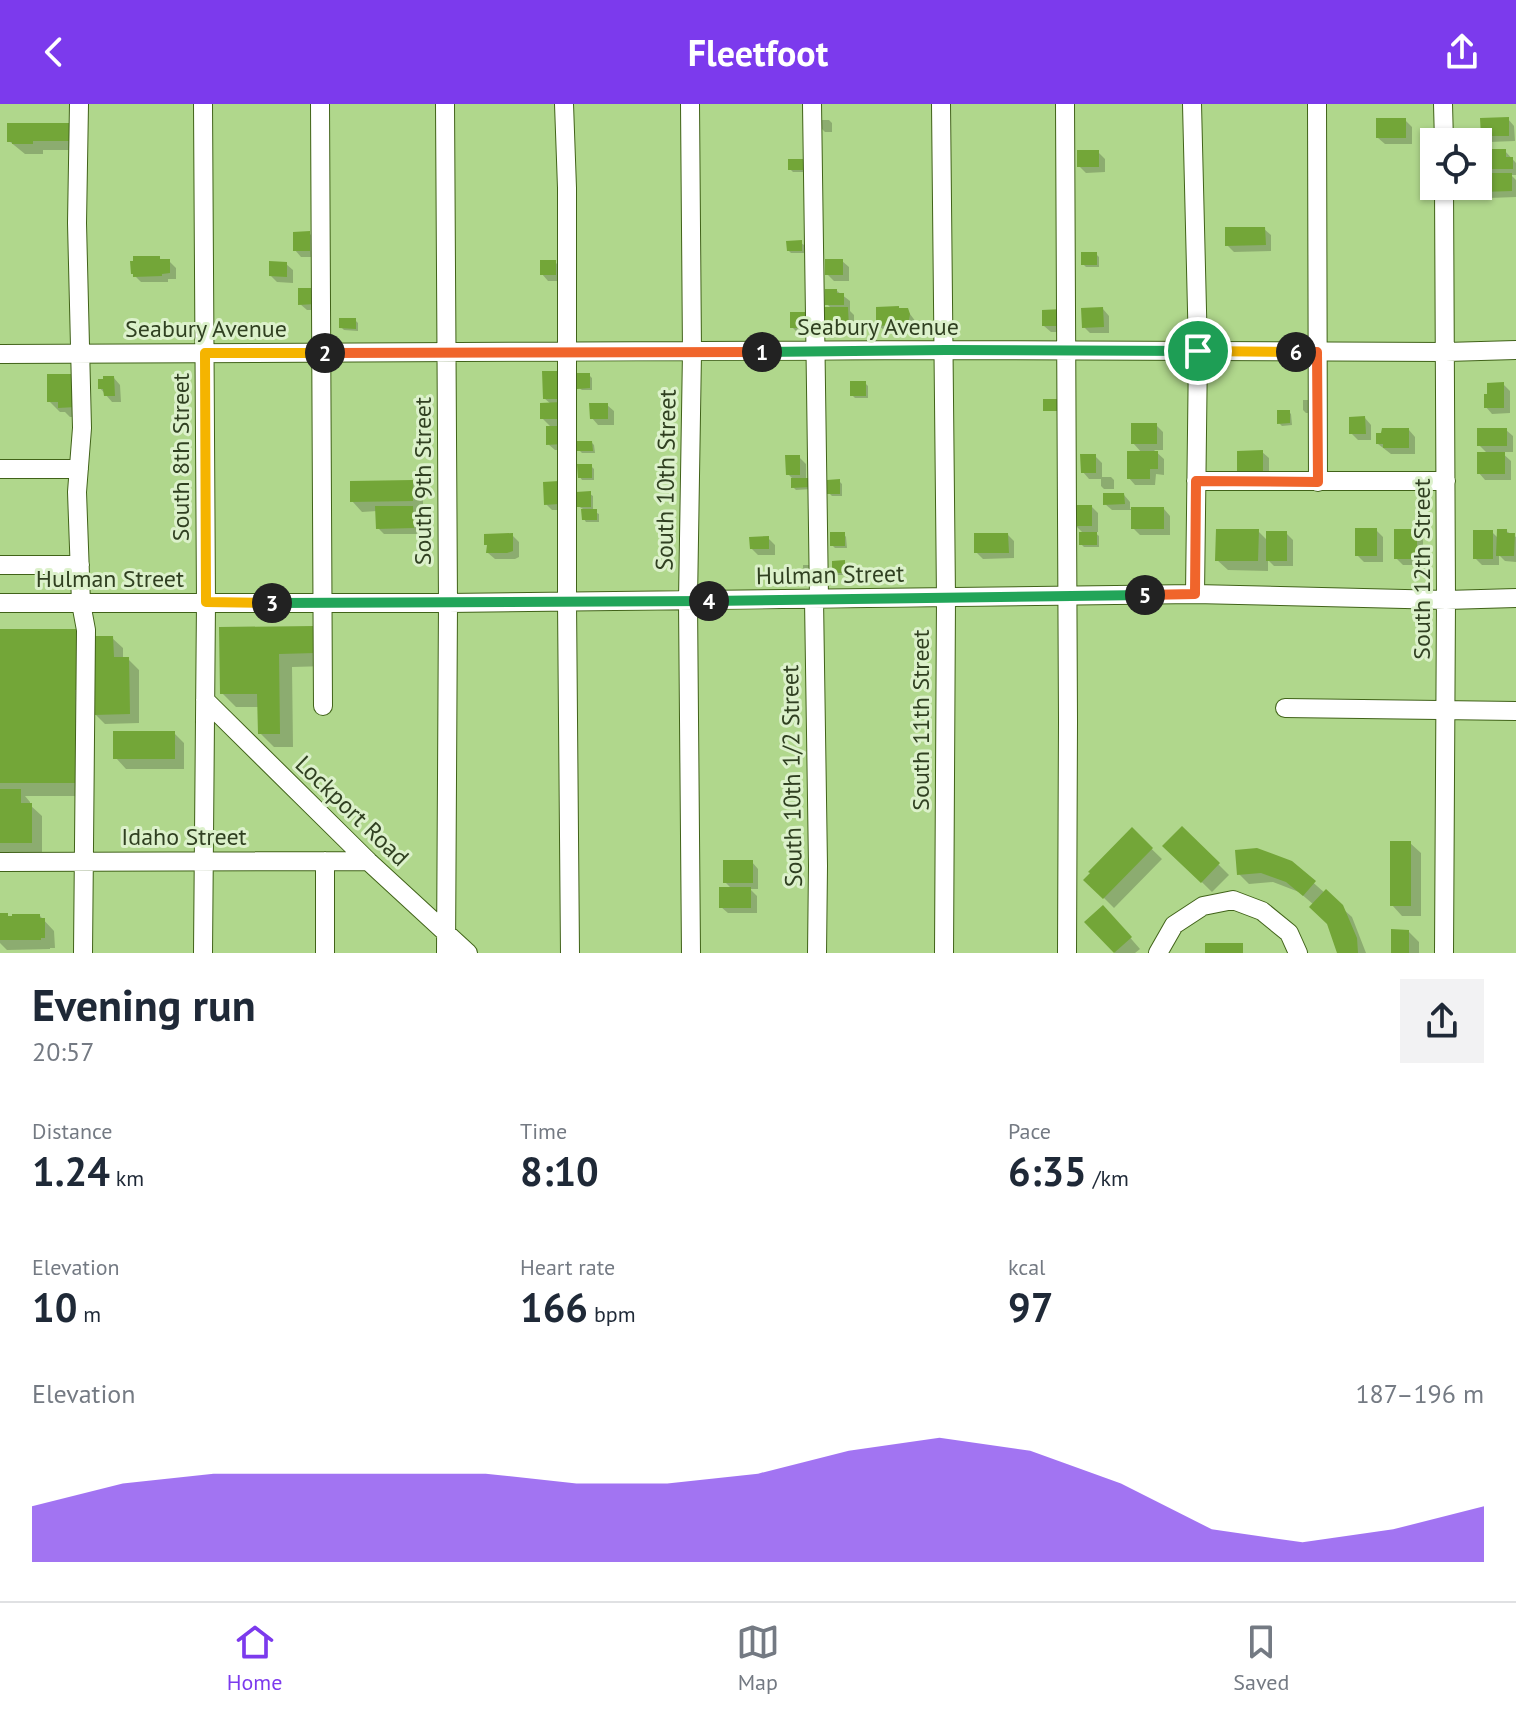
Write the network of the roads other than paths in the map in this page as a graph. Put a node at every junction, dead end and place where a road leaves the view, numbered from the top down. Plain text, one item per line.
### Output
1 (79, 104) edge
2 (203, 104) edge
3 (320, 104) edge
4 (445, 104) edge
5 (564, 104) edge
6 (690, 104) edge
7 (812, 104) edge
8 (941, 104) edge
9 (1065, 104) edge
10 (1192, 104) edge
11 (1317, 104) edge
12 (1443, 104) edge
13 (1444, 128) edge
14 (1444, 200) edge
15 (945, 350) junction
16 (1516, 350) edge
17 (814, 351) junction
18 (1066, 351) junction
19 (1198, 351) junction
20 (566, 352) junction
21 (692, 352) junction
22 (1317, 352) junction
23 (1446, 352) junction
24 (79, 353) junction
25 (205, 353) junction
26 (321, 353) junction
27 (446, 353) junction
28 (0, 354) edge
29 (0, 469) edge
30 (79, 469) junction
31 (1196, 481) junction
32 (1446, 481) junction
33 (1318, 482) junction
34 (0, 565) edge
35 (80, 565) junction
36 (1195, 594) junction
37 (1067, 596) junction
38 (946, 598) junction
39 (1516, 598) edge
40 (816, 599) junction
41 (1446, 600) junction
42 (688, 601) junction
43 (206, 602) junction
44 (567, 602) junction
45 (0, 603) edge
46 (81, 603) junction
47 (322, 603) junction
48 (448, 603) junction
49 (205, 700) junction
50 (323, 706) dead end
51 (1285, 708) dead end
52 (1445, 710) junction
53 (1516, 711) edge
54 (203, 861) junction
55 (325, 861) junction
56 (368, 861) junction
57 (0, 862) edge
58 (83, 862) junction
59 (446, 932) junction
60 (83, 953) edge
61 (203, 953) edge
62 (325, 953) edge
63 (446, 953) edge
64 (468, 953) edge
65 (570, 953) edge
66 (691, 953) edge
67 (817, 953) edge
68 (944, 953) edge
69 (1067, 953) edge
70 (1158, 953) edge
71 (1298, 953) edge
72 (1444, 953) edge

1 - 24 street
2 - 25 street, South 8th Street
3 - 26 street
4 - 27 street, South 9th Street
5 - 20 street
6 - 21 street, South 10th Street
7 - 17 street, South 10th 1/2 Street
8 - 15 street, South 11th Street
9 - 18 street
10 - 19 street
11 - 22 street
12 - 13 street
14 - 23 street, South 12th Street
15 - 17 street, Seabury Avenue
15 - 18 street, Seabury Avenue
15 - 38 street, South 11th Street
16 - 23 street, Seabury Avenue
17 - 21 street, Seabury Avenue
17 - 40 street, South 10th 1/2 Street
18 - 19 street, Seabury Avenue
18 - 37 street
19 - 22 street, Seabury Avenue
19 - 31 street
20 - 21 street, Seabury Avenue
20 - 27 street, Seabury Avenue
20 - 44 street
21 - 42 street, South 10th Street
22 - 23 street, Seabury Avenue
22 - 33 street
23 - 32 street, South 12th Street
24 - 25 street, Seabury Avenue
24 - 28 street, Seabury Avenue
24 - 30 street
25 - 26 street, Seabury Avenue
25 - 43 street, South 8th Street
26 - 27 street, Seabury Avenue
26 - 47 street
27 - 48 street, South 9th Street
29 - 30 street
30 - 35 street
31 - 33 street
31 - 36 street
32 - 33 street
32 - 41 street, South 12th Street
34 - 35 street
35 - 46 street
36 - 37 street, Hulman Street
36 - 41 street, Hulman Street
37 - 38 street, Hulman Street
37 - 69 street
38 - 40 street, Hulman Street
38 - 68 street, South 11th Street
39 - 41 street, Hulman Street
40 - 42 street, Hulman Street
40 - 67 street, South 10th 1/2 Street
41 - 52 street, South 12th Street
42 - 44 street, Hulman Street
42 - 66 street, South 10th Street
43 - 46 street, Hulman Street
43 - 47 street, Hulman Street
43 - 49 street, South 8th Street
44 - 48 street, Hulman Street
44 - 65 street
45 - 46 street, Hulman Street
46 - 58 street
47 - 48 street, Hulman Street
47 - 50 street
48 - 59 street, South 9th Street
49 - 54 street, South 8th Street
49 - 56 street, Lockport Road
51 - 52 street
52 - 53 street
52 - 72 street, South 12th Street
54 - 55 street, Idaho Street
54 - 58 street, Idaho Street
54 - 61 street, South 8th Street
55 - 56 street, Idaho Street
55 - 62 street
56 - 59 street, Lockport Road
57 - 58 street, Idaho Street
58 - 60 street
59 - 63 street, South 9th Street
59 - 64 street, Lockport Road
70 - 71 street

